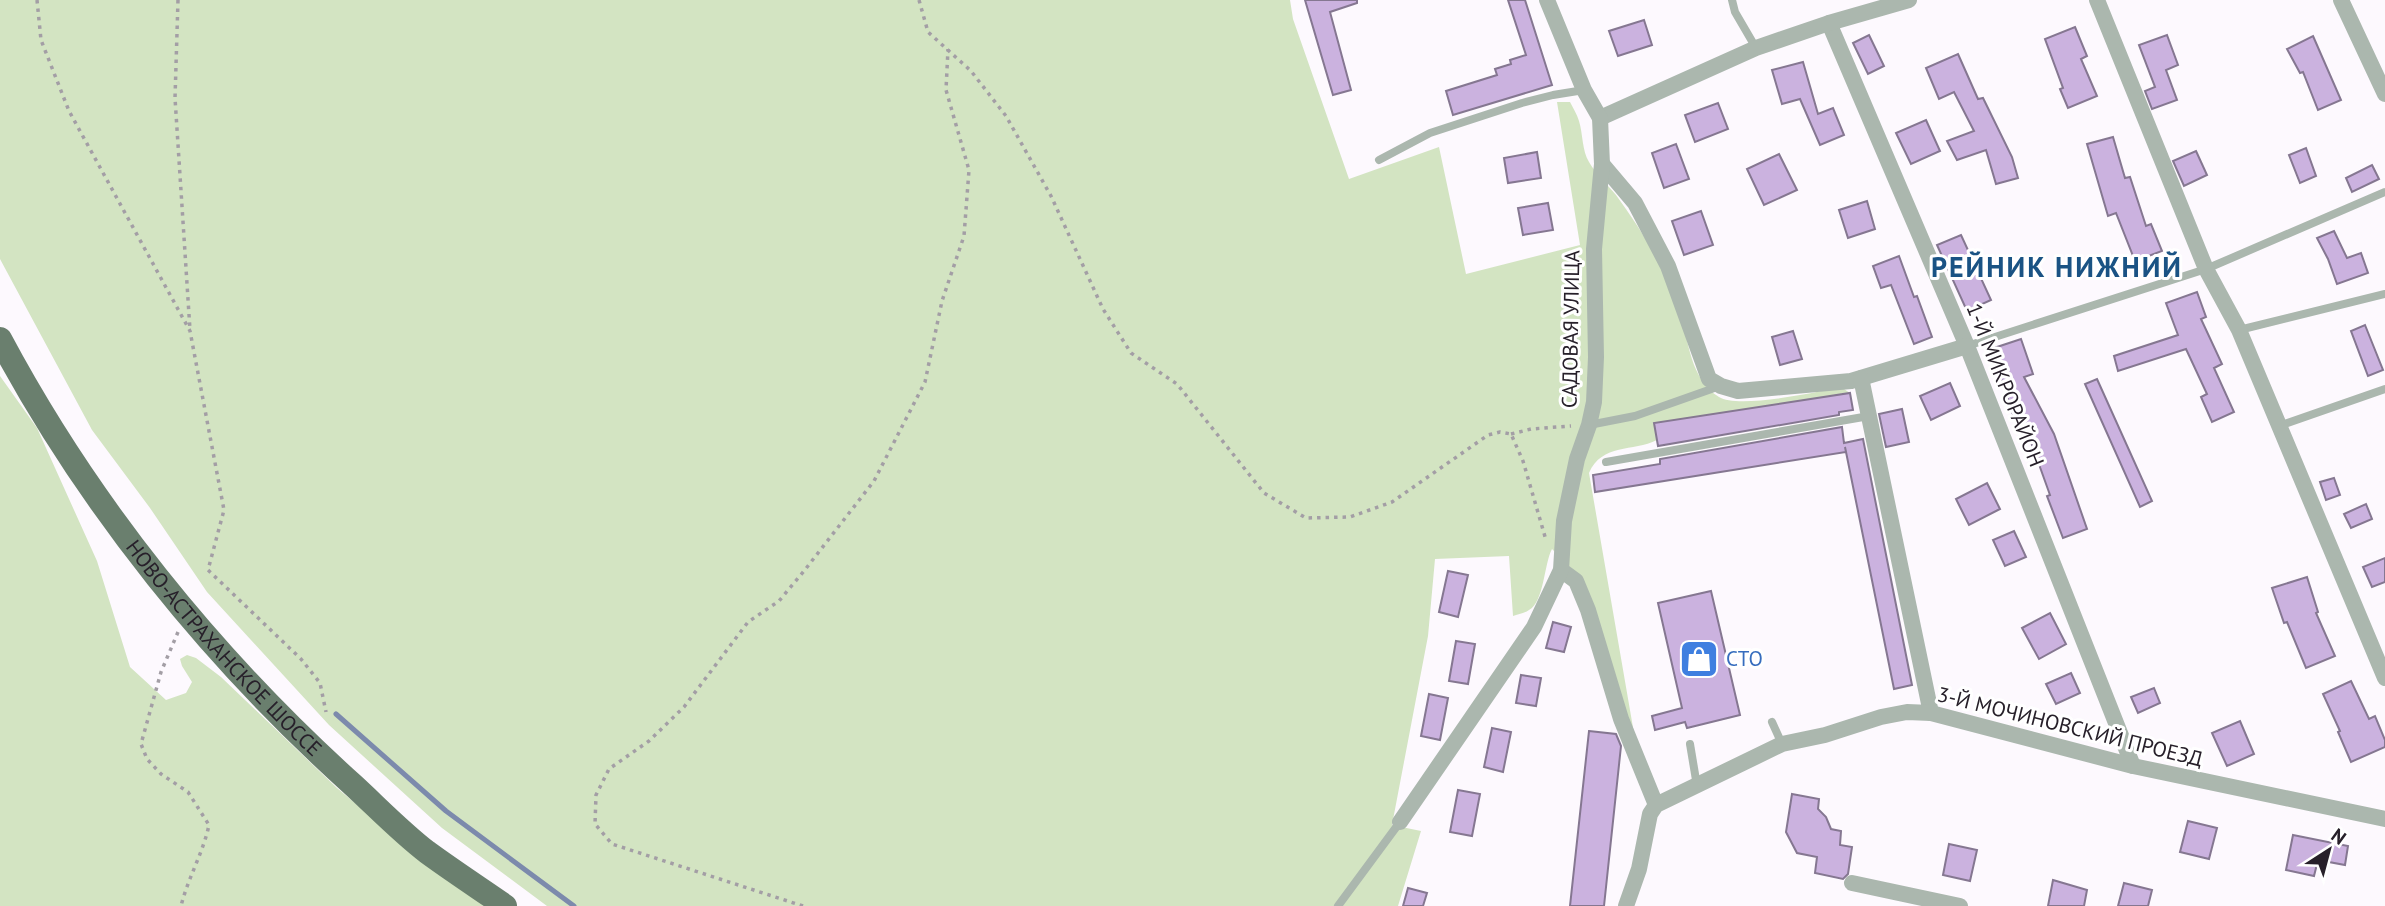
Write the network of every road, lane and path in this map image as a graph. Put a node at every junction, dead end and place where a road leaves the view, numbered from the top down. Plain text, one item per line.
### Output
1 (37, 0) edge
2 (178, 0) edge
3 (919, 0) edge
4 (1547, 0) edge
5 (1732, 0) edge
6 (1909, 0) edge
7 (2097, 0) edge
8 (2341, 0) edge
9 (1829, 23) junction
10 (1756, 48) junction
11 (948, 50) junction
12 (1584, 90) junction
13 (2385, 94) edge
14 (1600, 118) junction
15 (1379, 160) dead end
16 (1602, 164) junction
17 (2385, 192) edge
18 (2206, 269) junction
19 (2385, 294) edge
20 (2239, 330) junction
21 (190, 331) junction
22 (0, 339) edge
23 (1967, 346) junction
24 (1861, 377) junction
25 (1721, 386) junction
26 (2385, 389) edge
27 (1869, 416) junction
28 (1589, 425) junction
29 (2279, 426) junction
30 (1511, 434) junction
31 (1606, 462) dead end
32 (1546, 542) dead end
33 (1561, 570) junction
34 (186, 615) junction
35 (2385, 678) edge
36 (326, 712) dead end
37 (1931, 713) junction
38 (1772, 722) dead end
39 (1690, 744) dead end
40 (1782, 744) junction
41 (2133, 765) junction
42 (1697, 786) junction
43 (1656, 805) junction
44 (2385, 819) edge
45 (1400, 822) joint
46 (1852, 883) dead end
47 (181, 906) edge
48 (505, 906) edge
49 (803, 906) edge
50 (1338, 906) edge
51 (1626, 906) edge
52 (1960, 906) edge

1 - 21 path
2 - 21 path
3 - 11 path
4 - 12 street
5 - 10 lane
6 - 9 street
7 - 18 street
8 - 13 street
9 - 10 street
9 - 23 street, 1-Й МИКРОРАЙОН
10 - 14 street
11 - 30 path
11 - 49 path
12 - 14 street
12 - 15 lane
14 - 16 street, САДОВАЯ УЛИЦА
16 - 25 street
16 - 28 street, САДОВАЯ УЛИЦА
17 - 18 lane
18 - 20 street
18 - 23 lane
19 - 20 lane
20 - 29 street
21 - 36 path
22 - 34 main road, НОВО-АСТРАХАНСКОЕ ШОССЕ
23 - 24 street
23 - 41 street, 1-Й МИКРОРАЙОН
24 - 25 street
24 - 27 street
25 - 28 lane
26 - 29 lane
27 - 31 lane
27 - 37 street
28 - 30 path
28 - 33 street, САДОВАЯ УЛИЦА
29 - 35 street
30 - 32 path
33 - 43 street
33 - 45 street, САДОВАЯ УЛИЦА
34 - 47 path
34 - 48 main road, НОВО-АСТРАХАНСКОЕ ШОССЕ
37 - 40 street, 3-Й МОЧИНОВСКИЙ ПРОЕЗД
37 - 41 street, 3-Й МОЧИНОВСКИЙ ПРОЕЗД
38 - 40 lane
39 - 42 lane
40 - 42 street, 3-Й МОЧИНОВСКИЙ ПРОЕЗД
41 - 44 street, 3-Й МОЧИНОВСКИЙ ПРОЕЗД
42 - 43 street, 3-Й МОЧИНОВСКИЙ ПРОЕЗД
43 - 51 street
45 - 50 lane
46 - 52 street

